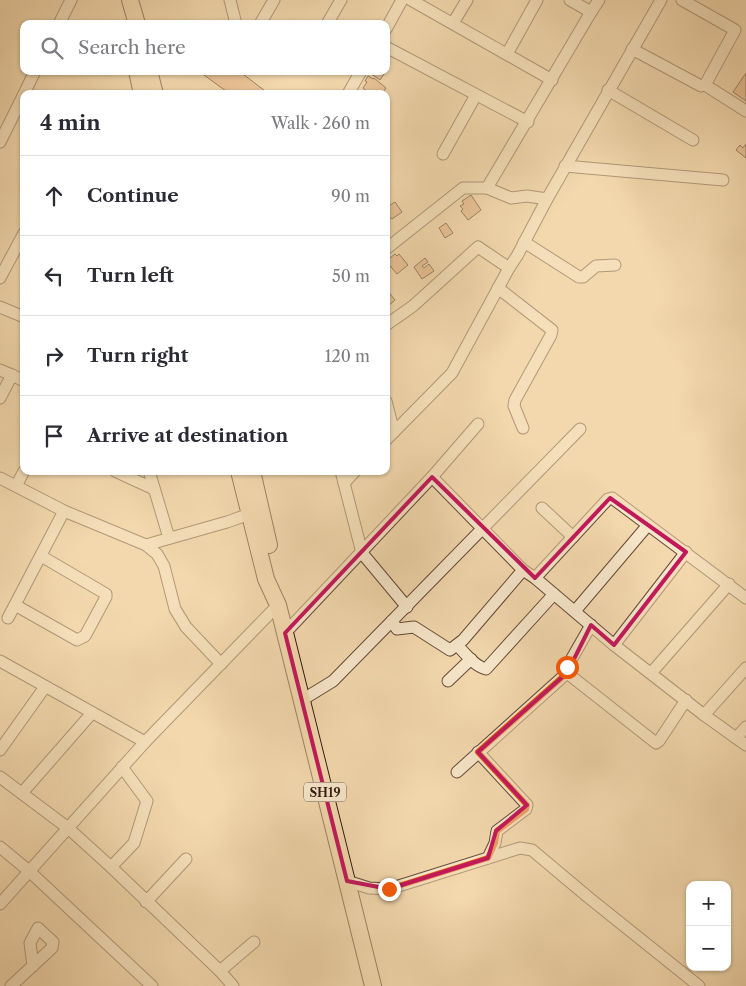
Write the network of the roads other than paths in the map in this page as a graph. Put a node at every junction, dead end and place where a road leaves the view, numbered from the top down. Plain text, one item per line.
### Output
1 (71, 0) edge
2 (119, 0) edge
3 (130, 0) edge
4 (230, 0) edge
5 (274, 0) edge
6 (341, 0) edge
7 (402, 0) edge
8 (411, 0) edge
9 (466, 0) edge
10 (537, 0) edge
11 (570, 0) edge
12 (599, 0) edge
13 (661, 0) edge
14 (682, 0) edge
15 (592, 12) junction
16 (61, 20) edge
17 (124, 20) edge
18 (135, 20) edge
19 (235, 20) edge
20 (262, 20) edge
21 (329, 20) edge
22 (390, 22) edge
23 (453, 23) junction
24 (390, 49) edge
25 (632, 49) junction
26 (507, 54) junction
27 (33, 75) edge
28 (138, 75) edge
29 (150, 75) edge
30 (360, 75) edge
31 (552, 80) junction
32 (705, 85) junction
33 (26, 90) edge
34 (141, 90) edge
35 (154, 90) edge
36 (350, 90) edge
37 (608, 90) junction
38 (476, 95) junction
39 (20, 102) edge
40 (746, 111) edge
41 (528, 122) junction
42 (693, 140) dead end
43 (0, 142) edge
44 (443, 154) dead end
45 (565, 166) junction
46 (723, 180) dead end
47 (487, 188) junction
48 (547, 199) junction
49 (20, 241) edge
50 (524, 242) junction
51 (390, 246) edge
52 (615, 265) dead end
53 (509, 268) junction
54 (0, 278) edge
55 (498, 288) junction
56 (0, 307) edge
57 (20, 315) edge
58 (390, 322) edge
59 (0, 370) edge
60 (12, 375) junction
61 (20, 379) edge
62 (0, 398) edge
63 (478, 424) dead end
64 (523, 428) dead end
65 (580, 429) dead end
66 (390, 436) edge
67 (22, 475) edge
68 (124, 475) edge
69 (150, 475) edge
70 (241, 475) edge
71 (252, 475) edge
72 (343, 477) edge
73 (432, 477) junction
74 (0, 478) edge
75 (16, 486) junction
76 (154, 489) junction
77 (542, 508) dead end
78 (256, 511) junction
79 (64, 512) junction
80 (648, 524) junction
81 (482, 528) junction
82 (573, 537) junction
83 (169, 538) junction
84 (146, 545) junction
85 (686, 552) junction
86 (362, 553) junction
87 (40, 556) junction
88 (523, 570) junction
89 (534, 578) junction
90 (729, 584) junction
91 (554, 594) junction
92 (746, 598) edge
93 (276, 602) junction
94 (15, 604) junction
95 (407, 607) junction
96 (575, 611) junction
97 (8, 618) dead end
98 (392, 622) junction
99 (591, 625) junction
100 (285, 633) junction
101 (457, 644) junction
102 (614, 645) junction
103 (471, 660) junction
104 (0, 661) edge
105 (221, 664) junction
106 (652, 672) junction
107 (567, 673) junction
108 (744, 673) edge
109 (448, 681) dead end
110 (45, 687) junction
111 (302, 700) junction
112 (686, 700) junction
113 (92, 713) junction
114 (704, 715) junction
115 (746, 727) edge
116 (736, 738) junction
117 (145, 742) junction
118 (746, 745) edge
119 (0, 750) edge
120 (478, 752) junction
121 (122, 767) junction
122 (457, 772) dead end
123 (0, 777) edge
124 (22, 793) junction
125 (68, 828) junction
126 (0, 847) edge
127 (488, 858) junction
128 (186, 859) dead end
129 (111, 867) junction
130 (29, 871) junction
131 (347, 881) junction
132 (146, 902) junction
133 (0, 904) edge
134 (254, 942) dead end
135 (33, 966) dead end
136 (220, 971) junction
137 (0, 982) edge
138 (5, 986) edge
139 (12, 986) edge
140 (152, 986) edge
141 (233, 986) edge
142 (373, 986) edge
143 (699, 986) edge

1 - 16 street
2 - 17 main road
3 - 18 main road
4 - 19 street
5 - 20 street
6 - 21 street
7 - 22 street
8 - 23 street
9 - 23 street
10 - 26 street
11 - 15 street
12 - 15 street
13 - 25 street
14 - 32 street
15 - 31 street
23 - 26 street
24 - 38 street
25 - 32 street
25 - 37 street
26 - 31 street
27 - 33 street
28 - 34 main road
29 - 35 main road
30 - 36 street
31 - 41 street
32 - 40 street
37 - 42 street
37 - 45 street
38 - 41 street
38 - 44 street
39 - 43 street
41 - 47 street
45 - 46 street
45 - 48 street
47 - 48 street
47 - 51 street
48 - 50 street
49 - 54 street
50 - 52 street
50 - 53 street
53 - 55 street
53 - 58 street
55 - 64 street
55 - 66 street
56 - 57 street
59 - 60 street
60 - 61 street
60 - 62 street
63 - 73 street
65 - 81 street
67 - 75 street
68 - 76 street
69 - 76 street
70 - 78 main road, SH19
71 - 78 main road, SH19
72 - 86 street
73 - 81 street
73 - 86 street
74 - 75 street
75 - 79 street
76 - 83 street
77 - 82 street
78 - 83 street
78 - 93 main road, SH19
79 - 84 street
79 - 87 street
80 - 82 street
80 - 85 street
80 - 96 street
81 - 88 street
81 - 95 street
82 - 89 street
83 - 84 street
84 - 105 street
85 - 90 street
85 - 102 street
86 - 95 street
86 - 100 street
87 - 94 street
87 - 94 street
88 - 89 street
88 - 101 street
89 - 91 street
90 - 92 street
90 - 106 street
91 - 96 street
91 - 103 street
93 - 100 main road, SH19
93 - 105 street
94 - 97 street
95 - 98 street
96 - 99 street
98 - 101 street
98 - 111 street
99 - 102 street
99 - 107 street
100 - 111 main road, SH19
101 - 103 street
102 - 106 street
103 - 109 street
104 - 110 street
105 - 117 street
106 - 112 street
107 - 112 street
107 - 120 street
108 - 114 street
110 - 113 street
110 - 119 street
111 - 131 main road, SH19
112 - 114 street
113 - 117 street
113 - 124 street
114 - 116 street
115 - 116 street
116 - 118 street
117 - 121 street
120 - 122 street
120 - 127 street
121 - 125 street
121 - 129 street
123 - 124 street
124 - 125 street
125 - 129 street
125 - 130 street
126 - 130 street
127 - 131 street
127 - 143 street
128 - 132 street
129 - 132 street
130 - 133 street
130 - 140 street
131 - 142 main road, SH19
132 - 136 street
134 - 136 street
135 - 139 street
136 - 141 street
137 - 138 street

